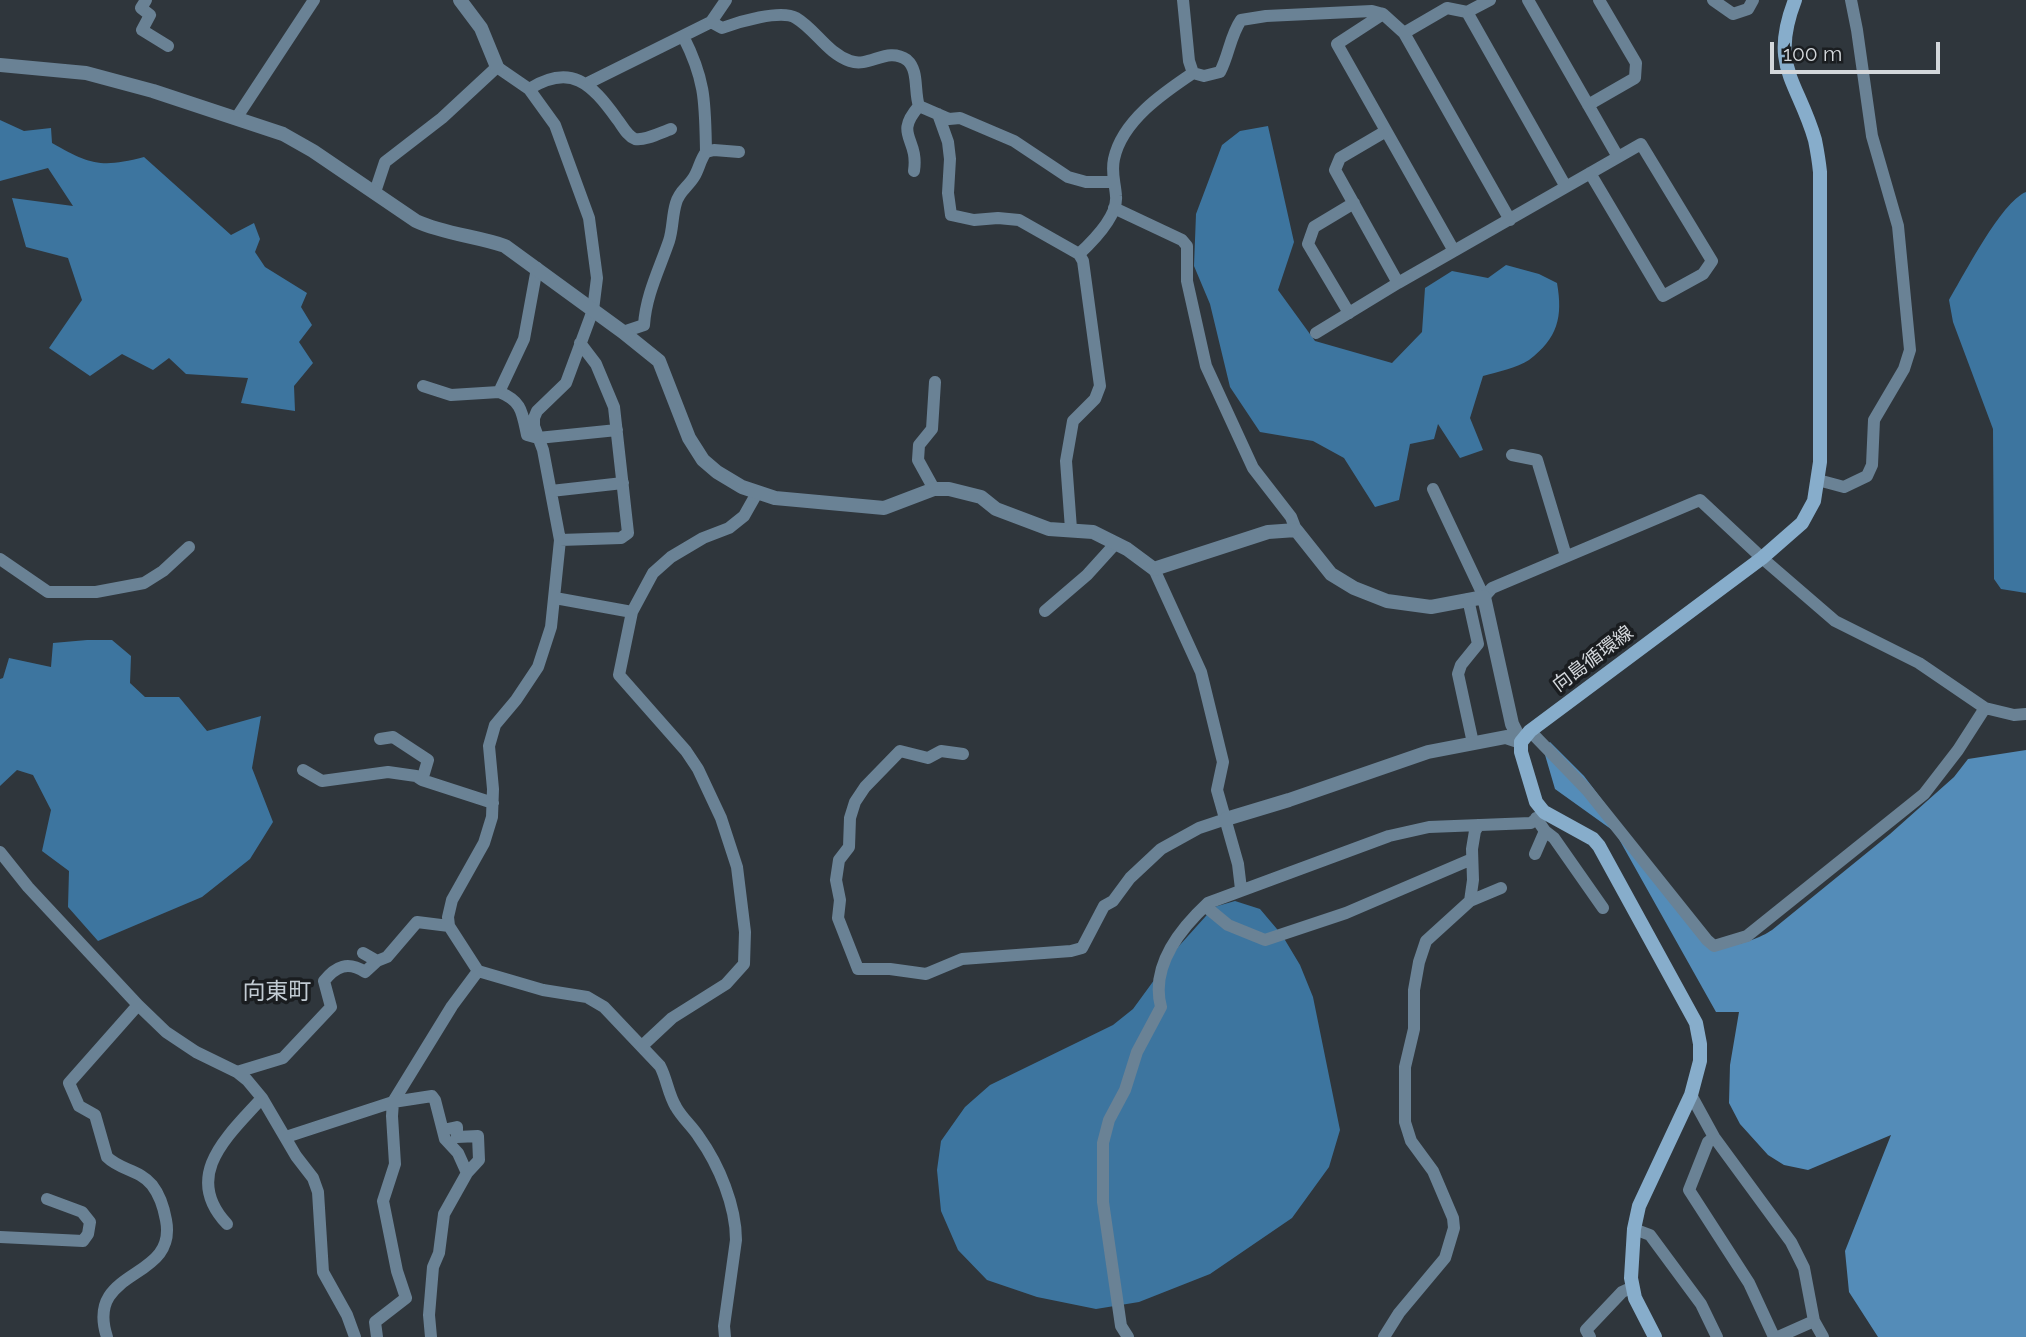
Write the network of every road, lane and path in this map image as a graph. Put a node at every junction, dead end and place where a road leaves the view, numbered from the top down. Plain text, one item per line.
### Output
1 (146, 0) edge
2 (314, 0) edge
3 (460, 0) edge
4 (726, 0) edge
5 (1183, 0) edge
6 (1490, 0) edge
7 (1528, 0) edge
8 (1599, 0) edge
9 (1713, 0) edge
10 (1753, 0) edge
11 (1795, 0) edge
12 (1851, 0) edge
13 (1466, 12) junction
14 (1383, 14) junction
15 (711, 22) junction
16 (1404, 33) junction
17 (683, 36) junction
18 (168, 46) dead end
19 (0, 65) edge
20 (497, 66) junction
21 (1193, 73) junction
22 (586, 84) junction
23 (529, 89) junction
24 (1588, 105) junction
25 (919, 106) junction
26 (938, 114) junction
27 (237, 117) junction
28 (671, 129) dead end
29 (1386, 131) junction
30 (706, 152) junction
31 (739, 152) dead end
32 (1618, 157) junction
33 (914, 171) dead end
34 (1590, 173) junction
35 (1113, 182) junction
36 (1566, 187) junction
37 (375, 192) junction
38 (1354, 203) junction
39 (1114, 208) junction
40 (1510, 220) junction
41 (1454, 251) junction
42 (1079, 254) junction
43 (537, 268) junction
44 (1398, 282) junction
45 (593, 310) junction
46 (1349, 313) junction
47 (623, 332) junction
48 (1316, 333) dead end
49 (580, 343) junction
50 (935, 382) dead end
51 (422, 386) dead end
52 (499, 392) junction
53 (617, 430) junction
54 (538, 438) junction
55 (1511, 455) dead end
56 (1818, 480) junction
57 (623, 483) junction
58 (934, 489) junction
59 (1433, 489) dead end
60 (551, 491) junction
61 (757, 493) junction
62 (1071, 529) junction
63 (1296, 530) junction
64 (560, 540) junction
65 (1116, 543) junction
66 (189, 547) dead end
67 (1566, 556) junction
68 (1762, 558) junction
69 (0, 559) edge
70 (1154, 569) junction
71 (1484, 597) junction
72 (555, 598) junction
73 (1468, 599) junction
74 (1045, 611) dead end
75 (632, 612) junction
76 (1985, 709) junction
77 (2026, 714) edge
78 (1525, 736) junction
79 (380, 740) dead end
80 (1473, 743) junction
81 (963, 754) dead end
82 (303, 770) dead end
83 (422, 780) junction
84 (492, 803) junction
85 (1540, 815) junction
86 (1226, 819) junction
87 (1479, 825) junction
88 (1545, 831) junction
89 (0, 852) edge
90 (1535, 854) dead end
91 (1472, 859) junction
92 (1501, 888) dead end
93 (1241, 889) junction
94 (1470, 901) junction
95 (1205, 906) junction
96 (1603, 908) dead end
97 (449, 926) junction
98 (363, 953) dead end
99 (377, 961) junction
100 (478, 971) junction
101 (138, 1005) junction
102 (642, 1046) junction
103 (237, 1072) junction
104 (1691, 1095) junction
105 (262, 1098) junction
106 (393, 1102) junction
107 (443, 1130) junction
108 (286, 1136) junction
109 (1714, 1137) junction
110 (467, 1174) junction
111 (47, 1199) dead end
112 (227, 1224) dead end
113 (1634, 1229) junction
114 (0, 1237) edge
115 (1633, 1287) junction
116 (1814, 1321) junction
117 (107, 1337) edge
118 (355, 1337) edge
119 (377, 1337) edge
120 (431, 1337) edge
121 (725, 1337) edge
122 (1128, 1337) edge
123 (1384, 1337) edge
124 (1590, 1337) edge
125 (1655, 1337) edge
126 (1717, 1337) edge
127 (1776, 1337) edge
128 (1823, 1337) edge

1 - 18 street
2 - 27 street
3 - 20 street
4 - 15 street
5 - 21 street
6 - 13 street
7 - 24 street
8 - 24 street
9 - 10 street
11 - 56 main road, 向島循環線
12 - 56 street
13 - 16 street
13 - 36 street
14 - 16 street
14 - 21 street
14 - 29 street
15 - 17 street
15 - 25 street
16 - 40 street
17 - 22 street
17 - 30 street
19 - 27 street
20 - 23 street
20 - 37 street
21 - 35 street
22 - 23 street
22 - 28 street
23 - 45 street
24 - 32 street
25 - 26 street
25 - 33 street
26 - 35 street
26 - 42 street
27 - 37 street
29 - 38 street
29 - 41 street
30 - 31 street
30 - 47 street
32 - 34 street
32 - 34 street
34 - 36 street
35 - 39 street
36 - 40 street
37 - 43 street
38 - 44 street
38 - 46 street
39 - 42 street
39 - 63 street
40 - 41 street
41 - 44 street
42 - 62 street
43 - 45 street
43 - 52 street
44 - 46 street
45 - 47 street
45 - 49 street
46 - 48 street
47 - 61 street
49 - 53 street
49 - 54 street
50 - 58 street
51 - 52 street
52 - 54 street
53 - 54 street
53 - 57 street
54 - 60 street
55 - 67 street
56 - 68 main road, 向島循環線
57 - 60 street
57 - 64 street
58 - 61 street
58 - 62 street
59 - 71 street
60 - 64 street
61 - 75 street
62 - 65 street
63 - 70 street
63 - 73 street
64 - 72 street
65 - 70 street
65 - 74 street
66 - 69 street
67 - 68 street
67 - 71 street
68 - 76 street
68 - 78 main road, 向島循環線
70 - 86 street
71 - 73 street
71 - 78 street
72 - 75 street
72 - 84 street
73 - 80 street
75 - 102 street
76 - 77 street
76 - 78 street
78 - 80 street
78 - 85 main road
79 - 83 street
80 - 86 street
81 - 86 street
82 - 83 street
83 - 84 street
84 - 97 street
85 - 87 street
85 - 88 street
85 - 104 main road
86 - 93 street
87 - 91 street
87 - 93 street
88 - 90 street
88 - 96 street
89 - 101 street
91 - 94 street
91 - 95 street
92 - 94 street
93 - 95 street
94 - 123 street
95 - 122 street
97 - 99 street
97 - 100 street
98 - 99 street
99 - 103 street
100 - 102 street
100 - 106 street
101 - 103 street
101 - 117 street
102 - 121 street
103 - 105 street
104 - 109 street
104 - 113 main road
105 - 108 street
105 - 112 street
106 - 107 street
106 - 108 street
106 - 119 street
107 - 110 street
107 - 110 street
108 - 118 street
109 - 116 street
109 - 127 street
110 - 120 street
111 - 114 street
113 - 115 main road
113 - 126 street
115 - 124 street
115 - 125 main road
116 - 127 street
116 - 128 street

